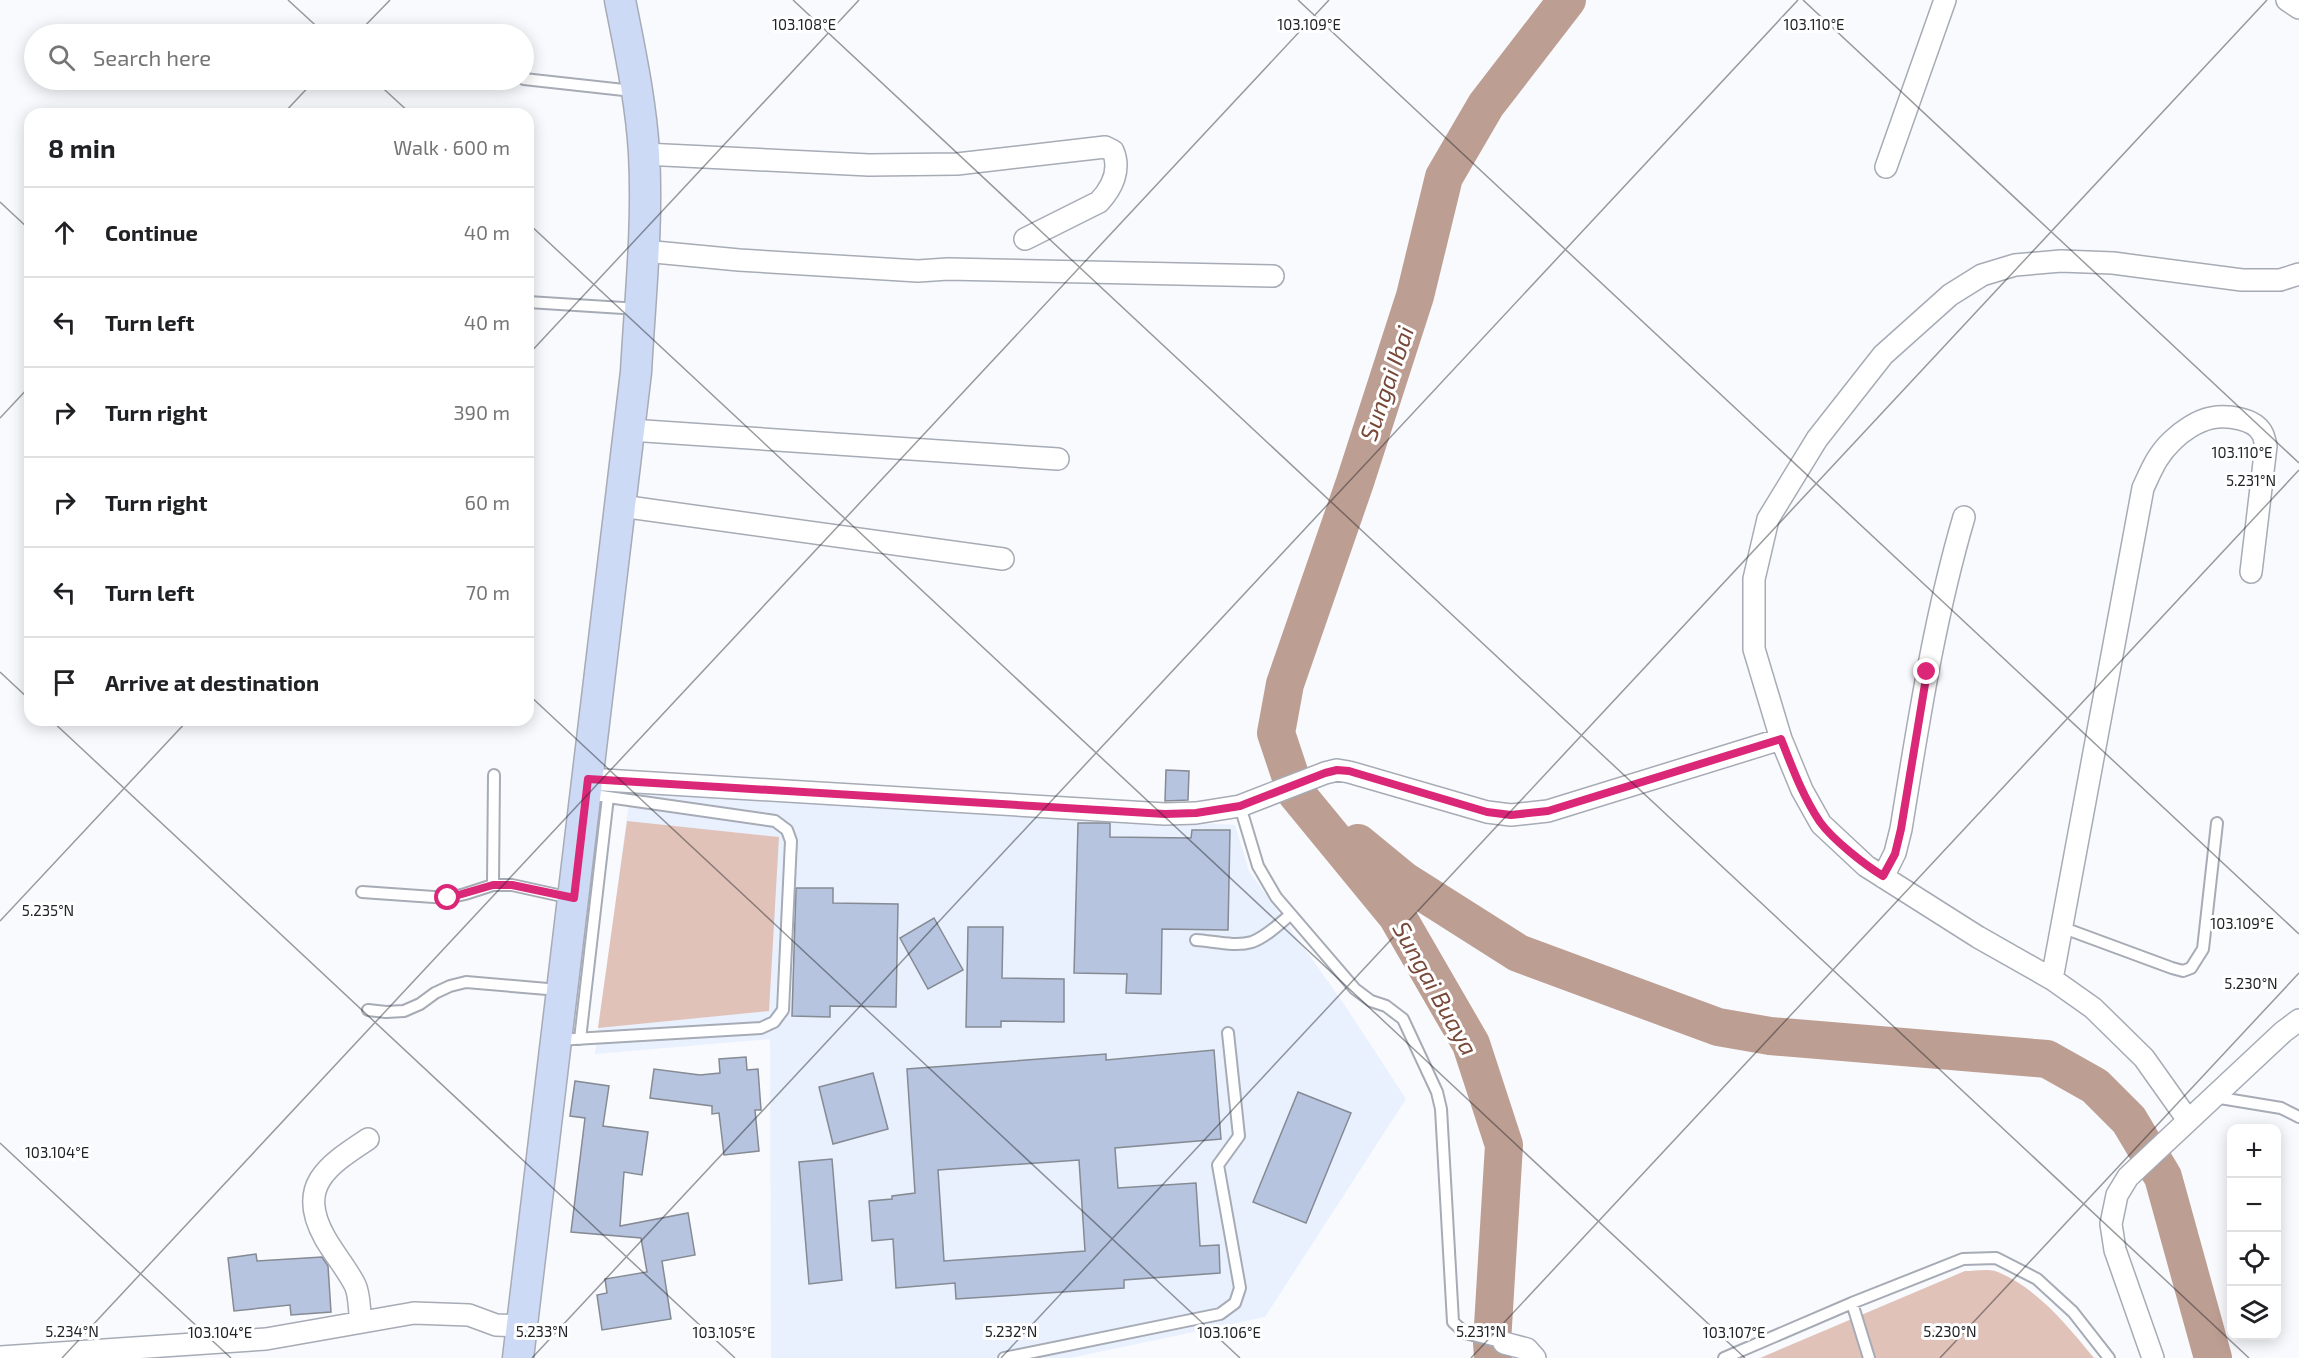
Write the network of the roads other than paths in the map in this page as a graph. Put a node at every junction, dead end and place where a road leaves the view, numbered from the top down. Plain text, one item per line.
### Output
1 (620, 0) edge
2 (1945, 0) edge
3 (2287, 0) edge
4 (2299, 8) edge
5 (534, 80) edge
6 (637, 91) junction
7 (644, 154) junction
8 (1886, 167) dead end
9 (1025, 239) dead end
10 (644, 251) junction
11 (2299, 274) edge
12 (1273, 276) dead end
13 (534, 303) edge
14 (639, 309) junction
15 (630, 430) junction
16 (1059, 459) dead end
17 (621, 506) junction
18 (1964, 518) dead end
19 (1004, 559) dead end
20 (2251, 572) dead end
21 (1781, 739) junction
22 (494, 775) dead end
23 (594, 790) junction
24 (1249, 803) junction
25 (2217, 823) dead end
26 (1883, 876) junction
27 (493, 885) junction
28 (362, 892) dead end
29 (574, 898) junction
30 (1290, 915) junction
31 (2061, 927) junction
32 (1196, 940) dead end
33 (2052, 979) junction
34 (562, 990) junction
35 (368, 1010) dead end
36 (2299, 1020) edge
37 (1228, 1034) dead end
38 (568, 1039) junction
39 (2213, 1097) junction
40 (2299, 1117) edge
41 (2182, 1126) junction
42 (368, 1139) dead end
43 (1852, 1303) junction
44 (361, 1322) junction
45 (520, 1326) junction
46 (1504, 1343) joint
47 (0, 1357) edge
48 (518, 1358) edge
49 (1004, 1358) edge
50 (1535, 1358) edge
51 (1725, 1358) edge
52 (1869, 1358) edge
53 (2109, 1358) edge
54 (2153, 1358) edge

1 - 6 main road
2 - 8 street
3 - 4 street
5 - 6 lane
6 - 7 main road
7 - 9 street
7 - 10 main road
10 - 12 street
10 - 14 main road
11 - 21 street
13 - 14 lane
14 - 15 main road
15 - 16 street
15 - 17 main road
17 - 19 street
17 - 23 main road
18 - 26 street
20 - 31 street
21 - 24 street
21 - 26 street
22 - 27 lane
23 - 24 street
23 - 29 main road
23 - 38 lane
23 - 38 lane
24 - 30 lane
25 - 31 lane
26 - 33 street
27 - 28 lane
27 - 29 lane
29 - 34 main road
30 - 32 lane
30 - 46 lane
31 - 33 street
33 - 41 street
34 - 35 lane
34 - 38 main road
36 - 39 street
37 - 49 lane
38 - 45 main road
39 - 40 lane
39 - 41 street
41 - 54 street
42 - 44 street
43 - 51 lane
43 - 52 lane
43 - 53 lane
44 - 45 street
44 - 47 street
45 - 48 main road
46 - 50 street

